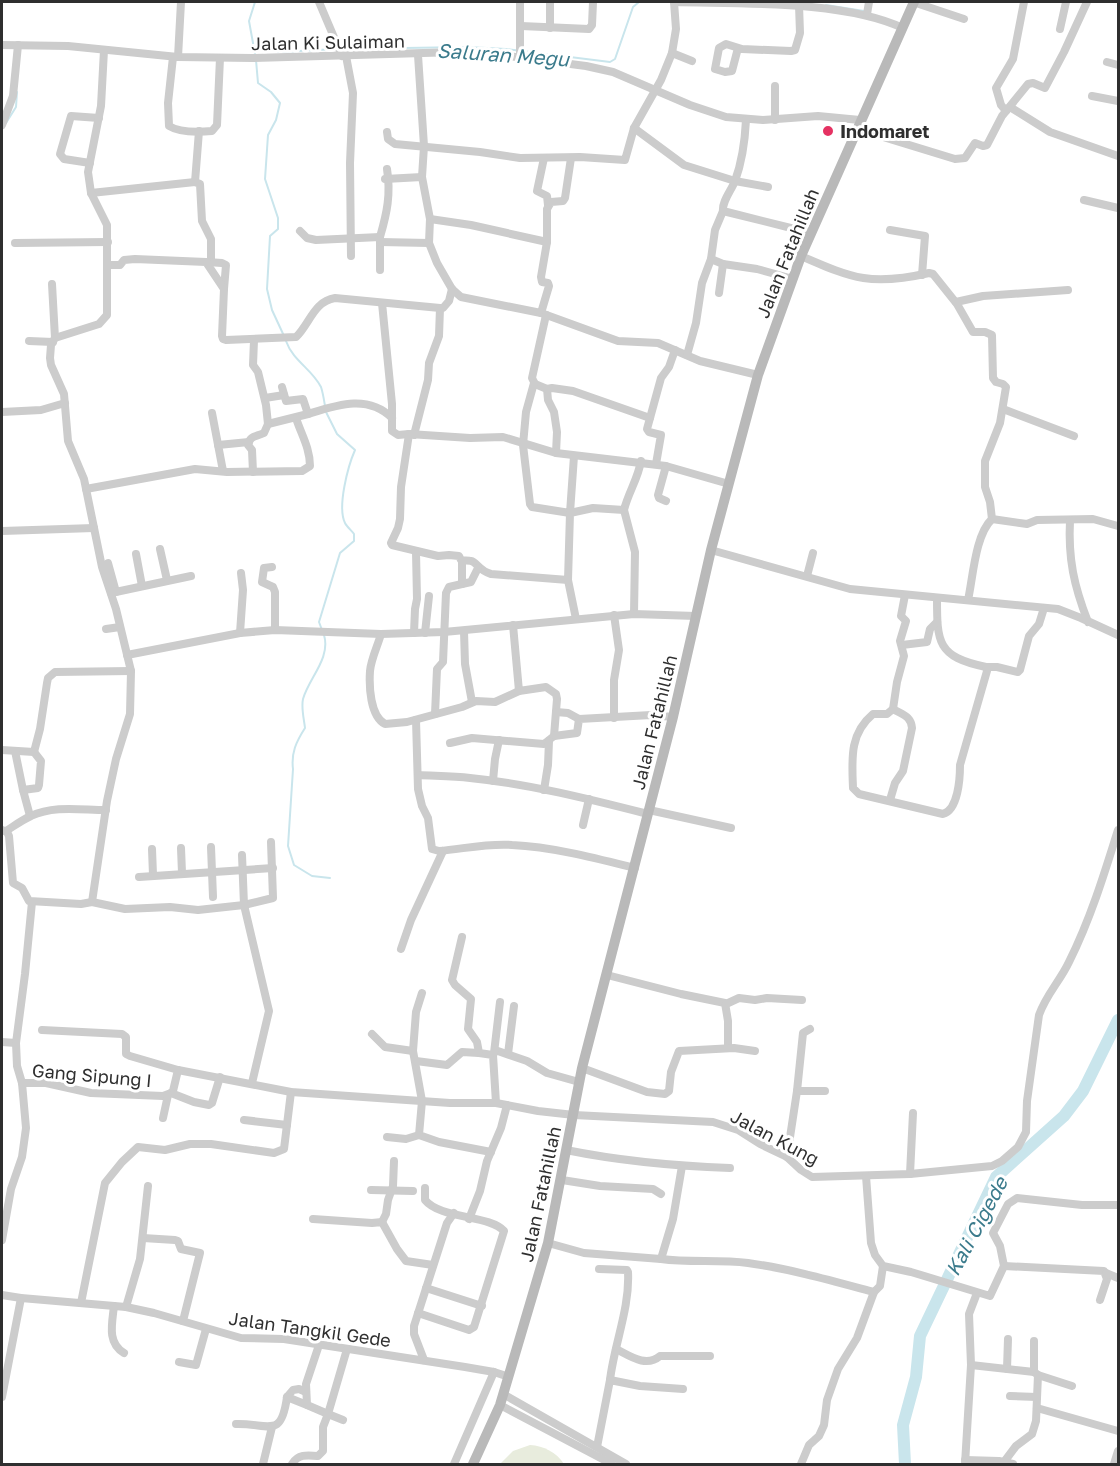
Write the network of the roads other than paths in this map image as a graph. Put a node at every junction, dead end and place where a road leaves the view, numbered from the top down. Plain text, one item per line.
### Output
1 (181, 2) edge
2 (319, 2) edge
3 (520, 2) edge
4 (550, 2) edge
5 (593, 2) edge
6 (674, 2) edge
7 (742, 2) edge
8 (914, 2) edge
9 (1024, 2) edge
10 (1066, 2) edge
11 (1086, 2) edge
12 (799, 5) junction
13 (868, 10) edge
14 (964, 19) dead end
15 (521, 26) junction
16 (550, 28) junction
17 (903, 28) junction
18 (1060, 28) dead end
19 (2, 45) edge
20 (18, 45) junction
21 (738, 48) dead end
22 (104, 50) junction
23 (342, 53) junction
24 (520, 53) junction
25 (672, 53) junction
26 (418, 55) junction
27 (176, 57) junction
28 (219, 58) junction
29 (692, 61) dead end
30 (1107, 62) dead end
31 (1119, 65) edge
32 (775, 86) dead end
33 (656, 90) junction
34 (1092, 96) dead end
35 (1119, 101) edge
36 (1008, 109) junction
37 (99, 118) junction
38 (746, 120) junction
39 (775, 120) junction
40 (2, 125) edge
41 (859, 125) junction
42 (635, 126) junction
43 (199, 131) junction
44 (387, 132) dead end
45 (424, 146) junction
46 (1119, 156) edge
47 (544, 158) junction
48 (572, 158) junction
49 (90, 163) junction
50 (387, 169) dead end
51 (422, 177) junction
52 (387, 179) junction
53 (735, 181) junction
54 (195, 182) junction
55 (768, 187) dead end
56 (91, 193) junction
57 (1084, 200) dead end
58 (548, 206) junction
59 (1119, 208) edge
60 (723, 211) junction
61 (430, 219) junction
62 (890, 230) dead end
63 (300, 231) dead end
64 (811, 233) junction
65 (350, 238) junction
66 (380, 239) junction
67 (108, 242) junction
68 (548, 242) junction
69 (15, 243) dead end
70 (429, 243) junction
71 (351, 256) dead end
72 (801, 256) junction
73 (711, 259) junction
74 (209, 262) junction
75 (723, 264) junction
76 (108, 265) junction
77 (380, 270) dead end
78 (922, 275) junction
79 (793, 279) junction
80 (52, 284) dead end
81 (224, 289) junction
82 (452, 289) junction
83 (1068, 290) dead end
84 (719, 293) dead end
85 (956, 302) junction
86 (382, 303) junction
87 (440, 308) junction
88 (543, 314) junction
89 (29, 340) dead end
90 (54, 340) junction
91 (254, 340) junction
92 (675, 350) junction
93 (687, 356) junction
94 (758, 375) junction
95 (534, 383) junction
96 (547, 389) junction
97 (265, 398) junction
98 (65, 403) junction
99 (1003, 409) junction
100 (2, 412) edge
101 (212, 413) dead end
102 (308, 414) junction
103 (296, 418) junction
104 (392, 418) junction
105 (650, 418) junction
106 (268, 424) junction
107 (412, 434) junction
108 (1074, 436) dead end
109 (249, 442) junction
110 (218, 445) junction
111 (523, 445) junction
112 (556, 453) junction
113 (574, 456) junction
114 (641, 461) junction
115 (656, 464) junction
116 (666, 465) junction
117 (223, 471) junction
118 (253, 472) junction
119 (729, 484) junction
120 (86, 489) junction
121 (666, 501) dead end
122 (624, 510) junction
123 (570, 513) junction
124 (992, 519) junction
125 (1070, 520) junction
126 (1119, 526) edge
127 (94, 528) junction
128 (2, 531) edge
129 (160, 549) dead end
130 (711, 550) junction
131 (416, 552) junction
132 (136, 554) dead end
133 (813, 554) dead end
134 (462, 561) junction
135 (108, 563) dead end
136 (272, 567) dead end
137 (478, 568) junction
138 (241, 573) dead end
139 (191, 576) dead end
140 (807, 576) junction
141 (167, 580) junction
142 (568, 580) junction
143 (462, 584) junction
144 (142, 586) junction
145 (113, 592) junction
146 (905, 595) junction
147 (429, 596) dead end
148 (937, 598) junction
149 (968, 600) junction
150 (1044, 608) junction
151 (634, 614) junction
152 (614, 615) junction
153 (696, 615) junction
154 (576, 619) junction
155 (937, 622) junction
156 (1092, 623) junction
157 (513, 625) junction
158 (120, 627) junction
159 (106, 629) dead end
160 (275, 630) junction
161 (464, 631) junction
162 (444, 632) junction
163 (1118, 632) edge
164 (240, 633) junction
165 (414, 633) junction
166 (425, 633) junction
167 (381, 634) junction
168 (903, 645) junction
169 (127, 655) junction
170 (986, 667) junction
171 (131, 671) junction
172 (519, 690) junction
173 (472, 702) junction
174 (893, 709) junction
175 (556, 712) junction
176 (435, 714) junction
177 (673, 717) junction
178 (614, 718) junction
179 (579, 719) junction
180 (416, 720) junction
181 (552, 738) junction
182 (499, 740) junction
183 (450, 743) dead end
184 (2, 750) edge
185 (15, 751) junction
186 (34, 752) junction
187 (418, 776) junction
188 (494, 781) junction
189 (23, 790) junction
190 (544, 790) junction
191 (589, 799) junction
192 (890, 800) junction
193 (106, 810) junction
194 (648, 812) junction
195 (30, 816) junction
196 (583, 825) dead end
197 (731, 828) dead end
198 (4, 830) edge
199 (1119, 830) edge
200 (271, 842) dead end
201 (211, 847) dead end
202 (182, 848) dead end
203 (152, 849) dead end
204 (443, 851) junction
205 (242, 855) dead end
206 (273, 868) junction
207 (635, 868) junction
208 (243, 871) junction
209 (2, 872) edge
210 (12, 872) junction
211 (182, 873) junction
212 (213, 873) junction
213 (153, 875) junction
214 (139, 877) dead end
215 (213, 897) dead end
216 (32, 902) junction
217 (92, 902) junction
218 (244, 905) junction
219 (462, 937) dead end
220 (401, 949) dead end
221 (607, 975) junction
222 (422, 993) dead end
223 (802, 1000) dead end
224 (500, 1002) dead end
225 (726, 1004) junction
226 (514, 1006) dead end
227 (810, 1029) dead end
228 (42, 1030) dead end
229 (372, 1034) dead end
230 (2, 1042) edge
231 (16, 1042) junction
232 (728, 1048) junction
233 (413, 1051) junction
234 (754, 1051) dead end
235 (494, 1052) junction
236 (479, 1053) junction
237 (508, 1054) junction
238 (416, 1061) junction
239 (582, 1068) junction
240 (178, 1070) junction
241 (220, 1077) junction
242 (579, 1082) junction
243 (22, 1083) junction
244 (252, 1083) junction
245 (797, 1091) junction
246 (825, 1091) dead end
247 (291, 1092) junction
248 (169, 1094) junction
249 (422, 1101) junction
250 (496, 1103) junction
251 (507, 1106) junction
252 (913, 1113) dead end
253 (574, 1114) junction
254 (163, 1118) dead end
255 (244, 1120) dead end
256 (287, 1125) junction
257 (419, 1135) junction
258 (387, 1137) dead end
259 (566, 1150) junction
260 (491, 1152) junction
261 (787, 1157) junction
262 (394, 1161) dead end
263 (682, 1166) junction
264 (730, 1168) dead end
265 (910, 1174) junction
266 (866, 1176) junction
267 (562, 1180) junction
268 (148, 1186) dead end
269 (2, 1187) edge
270 (425, 1188) dead end
271 (11, 1189) junction
272 (372, 1190) dead end
273 (392, 1191) junction
274 (413, 1191) dead end
275 (661, 1194) dead end
276 (1119, 1205) edge
277 (454, 1213) junction
278 (313, 1219) dead end
279 (469, 1219) junction
280 (382, 1222) junction
281 (143, 1238) junction
282 (2, 1240) edge
283 (548, 1243) junction
284 (661, 1259) junction
285 (433, 1265) junction
286 (883, 1266) junction
287 (1004, 1266) junction
288 (599, 1269) dead end
289 (1106, 1273) junction
290 (1119, 1278) edge
291 (426, 1288) junction
292 (874, 1292) junction
293 (977, 1293) junction
294 (2, 1295) edge
295 (21, 1298) junction
296 (1100, 1300) dead end
297 (81, 1304) junction
298 (114, 1306) junction
299 (482, 1306) junction
300 (126, 1307) junction
301 (418, 1313) junction
302 (183, 1321) junction
303 (206, 1329) junction
304 (1008, 1339) dead end
305 (1034, 1341) dead end
306 (319, 1345) junction
307 (347, 1349) junction
308 (616, 1349) junction
309 (124, 1353) dead end
310 (710, 1356) dead end
311 (424, 1360) junction
312 (179, 1362) dead end
313 (971, 1365) junction
314 (1007, 1369) junction
315 (494, 1372) junction
316 (1036, 1373) junction
317 (509, 1377) junction
318 (610, 1380) junction
319 (1072, 1386) dead end
320 (683, 1389) dead end
321 (306, 1392) junction
322 (287, 1396) junction
323 (1010, 1396) dead end
324 (1037, 1396) junction
325 (2, 1397) edge
326 (501, 1399) junction
327 (307, 1405) junction
328 (1037, 1408) junction
329 (328, 1414) junction
330 (343, 1420) dead end
331 (236, 1424) dead end
332 (272, 1427) junction
333 (1119, 1431) edge
334 (597, 1447) junction
335 (1119, 1451) edge
336 (965, 1462) edge
337 (1004, 1462) junction
338 (263, 1464) edge
339 (292, 1464) edge
340 (454, 1464) edge
341 (473, 1464) edge
342 (612, 1464) edge
343 (626, 1464) edge
344 (801, 1464) edge
345 (1014, 1464) edge
346 (1114, 1464) edge

1 - 27 street
2 - 23 street
3 - 15 street
4 - 16 street
5 - 16 street
6 - 7 street
6 - 25 street
7 - 12 street
8 - 14 street
8 - 17 street, Jalan Fatahillah
9 - 36 street
10 - 18 street
11 - 36 street
12 - 13 street
12 - 21 street
13 - 17 street
15 - 16 street
15 - 24 street
17 - 41 street, Jalan Fatahillah
19 - 20 street, Jalan Ki Sulaiman
20 - 22 street, Jalan Ki Sulaiman
20 - 40 street
22 - 27 street, Jalan Ki Sulaiman
22 - 37 street
23 - 26 street, Jalan Ki Sulaiman
23 - 28 street, Jalan Ki Sulaiman
23 - 65 street
24 - 26 street, Jalan Ki Sulaiman
24 - 33 street, Jalan Ki Sulaiman
25 - 29 street
25 - 33 street
26 - 45 street
27 - 28 street, Jalan Ki Sulaiman
27 - 43 street
28 - 43 street
30 - 31 street
32 - 39 street
33 - 38 street, Jalan Ki Sulaiman
33 - 42 street
34 - 35 street
36 - 41 street, Jalan Ki Sulaiman
36 - 46 street
37 - 49 street
37 - 49 street
38 - 39 street, Jalan Ki Sulaiman
38 - 53 street
39 - 41 street, Jalan Ki Sulaiman
41 - 64 street, Jalan Fatahillah
42 - 48 street
42 - 53 street
43 - 54 street
44 - 45 street
45 - 47 street
45 - 51 street
47 - 48 street
47 - 58 street
48 - 58 street
49 - 56 street
50 - 52 street
51 - 52 street
51 - 61 street
52 - 66 street
53 - 55 street
53 - 60 street
54 - 56 street
54 - 74 street
56 - 67 street
57 - 59 street
58 - 68 street
60 - 64 street
60 - 73 street
61 - 68 street
61 - 70 street
62 - 78 street
63 - 65 street
64 - 72 street, Jalan Fatahillah
65 - 66 street
65 - 71 street
66 - 70 street
66 - 77 street
67 - 69 street
67 - 76 street
68 - 88 street
70 - 82 street
72 - 78 street
72 - 79 street, Jalan Fatahillah
73 - 75 street
73 - 93 street
74 - 76 street
74 - 81 street
74 - 81 street
75 - 79 street
75 - 84 street
76 - 90 street
78 - 85 street
79 - 94 street, Jalan Fatahillah
80 - 90 street
81 - 91 street
82 - 87 street
82 - 88 street
83 - 85 street
85 - 99 street
86 - 87 street
86 - 91 street
86 - 104 street
87 - 107 street
88 - 92 street
88 - 95 street
89 - 90 street
90 - 98 street
91 - 97 street
92 - 93 street
92 - 105 street
93 - 94 street
94 - 119 street, Jalan Fatahillah
95 - 96 street
95 - 111 street
96 - 105 street
96 - 112 street
97 - 102 street
97 - 106 street
98 - 100 street
98 - 120 street
99 - 108 street
99 - 124 street
101 - 110 street
102 - 103 street
102 - 104 street
103 - 106 street
103 - 118 street
104 - 107 street
105 - 115 street
106 - 109 street
107 - 111 street
107 - 131 street
109 - 110 street
109 - 118 street
110 - 117 street
111 - 112 street
111 - 123 street
112 - 113 street
113 - 114 street
113 - 123 street
114 - 115 street
114 - 122 street
115 - 116 street
116 - 119 street
116 - 121 street
117 - 118 street
117 - 120 street
119 - 130 street, Jalan Fatahillah
120 - 127 street
122 - 123 street
122 - 151 street
123 - 142 street
124 - 125 street
124 - 149 street
125 - 126 street
125 - 156 street
127 - 128 street
127 - 145 street
129 - 141 street
130 - 140 street
130 - 153 street, Jalan Fatahillah
131 - 134 street
131 - 165 street
132 - 144 street
133 - 140 street
134 - 137 street
134 - 143 street
135 - 145 street
136 - 160 street
137 - 142 street
137 - 143 street
138 - 164 street
139 - 141 street
140 - 146 street
141 - 144 street
142 - 154 street
143 - 162 street
144 - 145 street
145 - 158 street
146 - 148 street
146 - 168 street
147 - 166 street
148 - 149 street
148 - 155 street
149 - 150 street
150 - 156 street
150 - 170 street
151 - 152 street
151 - 153 street
152 - 154 street
152 - 178 street
153 - 177 street, Jalan Fatahillah
154 - 157 street
155 - 168 street
155 - 170 street
156 - 163 street
157 - 161 street
157 - 172 street
158 - 159 street
158 - 169 street
160 - 164 street
160 - 167 street
161 - 162 street
161 - 173 street
162 - 166 street
162 - 176 street
164 - 169 street
165 - 166 street
165 - 167 street
167 - 180 street
168 - 174 street
169 - 171 street
170 - 192 street
171 - 186 street
171 - 193 street
172 - 173 street
172 - 175 street
173 - 176 street
174 - 192 street
174 - 192 street
175 - 179 street
175 - 181 street
176 - 180 street
177 - 178 street
177 - 194 street, Jalan Fatahillah
178 - 179 street
179 - 181 street
180 - 187 street
181 - 182 street
181 - 190 street
182 - 183 street
182 - 188 street
184 - 185 street
185 - 186 street
185 - 189 street
186 - 189 street
187 - 188 street
187 - 204 street
188 - 190 street
189 - 195 street
190 - 191 street
191 - 194 street
191 - 196 street
193 - 195 street
193 - 217 street
194 - 197 street
194 - 207 street, Jalan Fatahillah
195 - 198 street
198 - 210 street
199 - 265 street, Jalan Kung
200 - 206 street
201 - 212 street
202 - 211 street
203 - 213 street
204 - 207 street
204 - 220 street
205 - 208 street
206 - 208 street
206 - 218 street
207 - 221 street, Jalan Fatahillah
208 - 212 street
208 - 218 street
209 - 210 street
210 - 216 street
211 - 212 street
211 - 213 street
212 - 215 street
213 - 214 street
216 - 217 street
216 - 231 street
217 - 218 street
218 - 244 street
219 - 236 street
221 - 225 street
221 - 239 street, Jalan Fatahillah
222 - 233 street
223 - 225 street
224 - 235 street
225 - 232 street
226 - 237 street
227 - 245 street
228 - 240 street, Jalan Kung
229 - 233 street
230 - 231 street
231 - 243 street
232 - 234 street
232 - 239 street
233 - 238 street
235 - 236 street
235 - 237 street
235 - 250 street
236 - 238 street
237 - 242 street
238 - 249 street
239 - 242 street, Jalan Fatahillah
240 - 241 street, Jalan Kung
240 - 248 street, Gang Sipung I
241 - 244 street, Jalan Kung
241 - 248 street
242 - 253 street, Jalan Fatahillah
243 - 248 street, Gang Sipung I
243 - 271 street
244 - 247 street, Jalan Kung
245 - 246 street
245 - 261 street
247 - 249 street, Jalan Kung
247 - 256 street
248 - 254 street
249 - 250 street, Jalan Kung
249 - 257 street
250 - 251 street, Jalan Kung
251 - 253 street, Jalan Kung
251 - 260 street
252 - 265 street
253 - 259 street, Jalan Fatahillah
253 - 261 street, Jalan Kung
255 - 256 street
256 - 297 street
257 - 258 street
257 - 260 street
259 - 263 street
259 - 267 street, Jalan Fatahillah
260 - 279 street
261 - 266 street, Jalan Kung
262 - 273 street
263 - 264 street
263 - 284 street
265 - 266 street, Jalan Kung
266 - 286 street
267 - 275 street
267 - 283 street, Jalan Fatahillah
268 - 281 street
269 - 271 street
270 - 277 street
271 - 282 street
272 - 273 street
273 - 274 street
273 - 280 street
276 - 287 street
277 - 279 street
277 - 285 street
278 - 280 street
279 - 299 street
280 - 285 street
281 - 300 street
281 - 302 street
283 - 284 street
283 - 317 street, Jalan Fatahillah
284 - 292 street
285 - 291 street
286 - 292 street
286 - 293 street
287 - 289 street
287 - 293 street
288 - 308 street
289 - 290 street
289 - 296 street
291 - 299 street
291 - 301 street
292 - 344 street
293 - 313 street
294 - 295 street, Jalan Tangkil Gede
295 - 297 street, Jalan Tangkil Gede
295 - 325 street
297 - 298 street, Jalan Tangkil Gede
298 - 300 street, Jalan Tangkil Gede
298 - 309 street
299 - 301 street
300 - 302 street, Jalan Tangkil Gede
301 - 311 street
302 - 303 street, Jalan Tangkil Gede
303 - 306 street, Jalan Tangkil Gede
303 - 312 street
304 - 314 street
305 - 316 street
306 - 307 street, Jalan Tangkil Gede
306 - 321 street
307 - 311 street, Jalan Tangkil Gede
307 - 329 street
308 - 310 street
308 - 318 street
311 - 315 street, Jalan Tangkil Gede
313 - 314 street
313 - 336 street
314 - 316 street
315 - 317 street, Jalan Tangkil Gede
315 - 340 street
316 - 319 street
316 - 324 street
317 - 326 street, Jalan Fatahillah
318 - 320 street
318 - 334 street
321 - 322 street
321 - 327 street
322 - 327 street
322 - 332 street
323 - 324 street
324 - 328 street
326 - 334 street
326 - 341 street, Jalan Fatahillah
326 - 342 street
327 - 329 street
328 - 333 street
328 - 337 street
329 - 330 street
329 - 339 street
331 - 332 street
332 - 338 street
334 - 343 street
335 - 346 street
336 - 337 street
337 - 345 street

